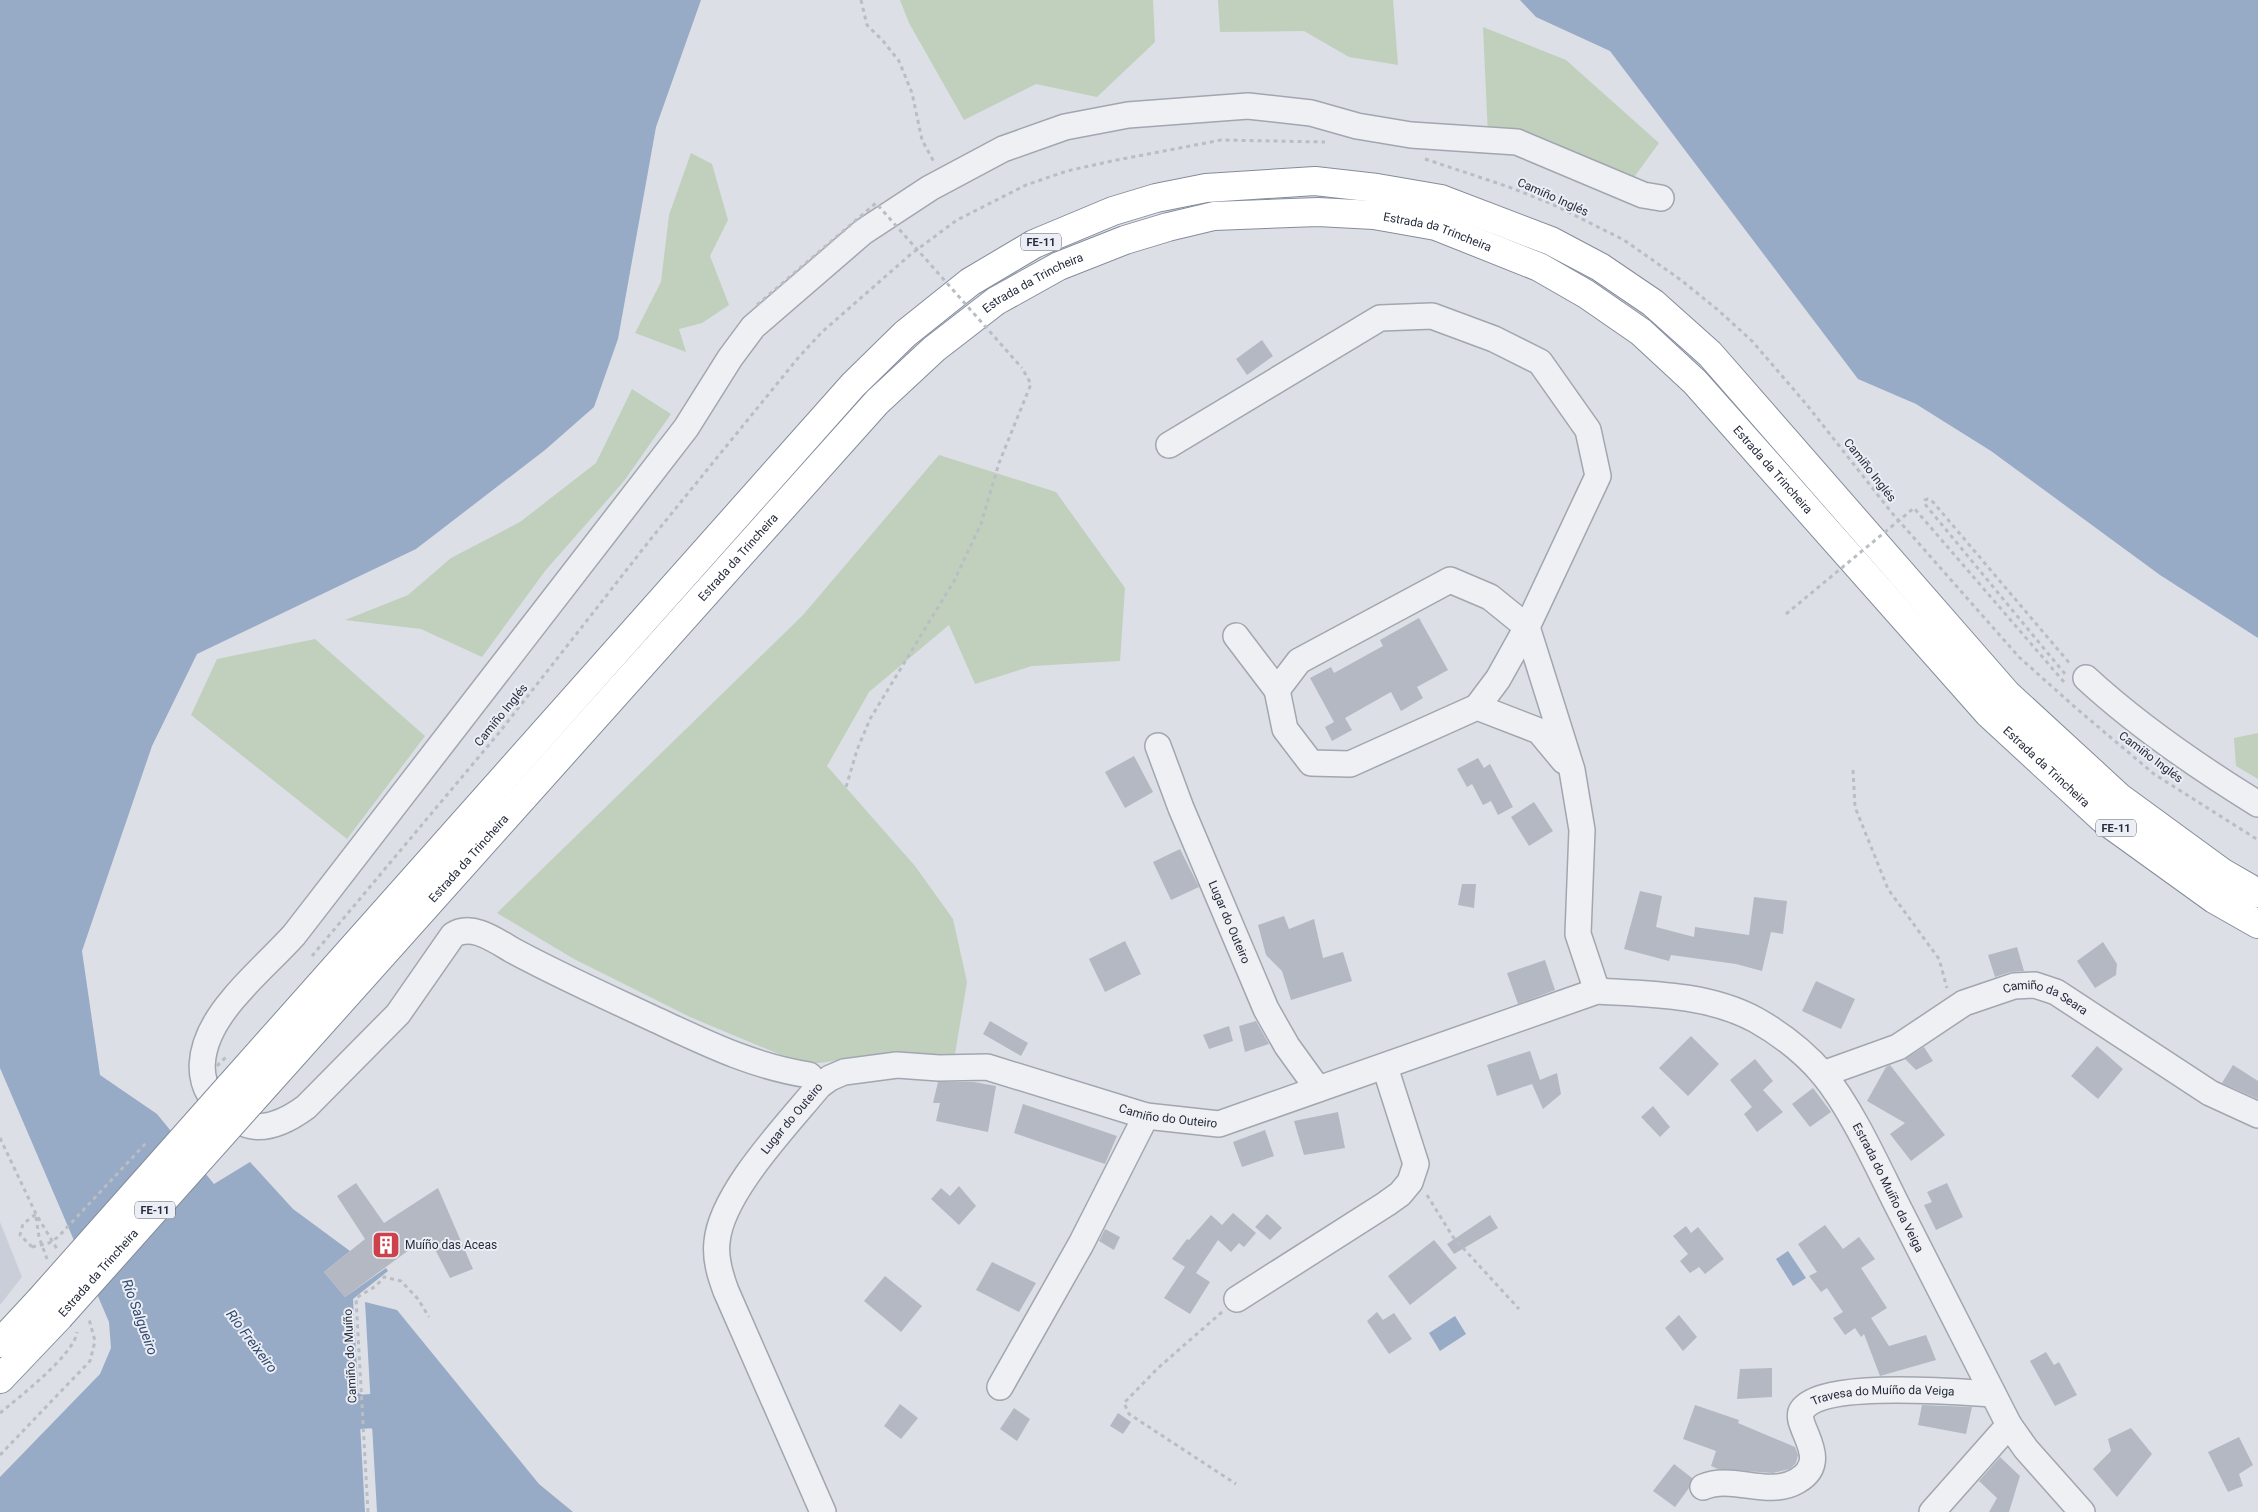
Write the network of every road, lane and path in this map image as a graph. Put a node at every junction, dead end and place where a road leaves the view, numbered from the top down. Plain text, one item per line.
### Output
1 (861, 0) edge
2 (1436, 162) dead end
3 (944, 180) junction
4 (1662, 198) dead end
5 (757, 305) dead end
6 (782, 379) dead end
7 (1169, 445) dead end
8 (1786, 614) dead end
9 (1527, 627) junction
10 (1236, 636) dead end
11 (2075, 680) junction
12 (1277, 690) junction
13 (1477, 707) junction
14 (1158, 746) dead end
15 (1572, 770) junction
16 (1853, 770) dead end
17 (846, 787) dead end
18 (2258, 804) edge
19 (2258, 840) edge
20 (2258, 893) edge
21 (2258, 924) edge
22 (309, 960) dead end
23 (1597, 991) junction
24 (1964, 1003) junction
25 (233, 1048) dead end
26 (1385, 1067) junction
27 (1823, 1074) junction
28 (221, 1078) junction
29 (819, 1086) junction
30 (1318, 1089) junction
31 (2258, 1115) edge
32 (1146, 1116) junction
33 (153, 1136) dead end
34 (0, 1138) edge
35 (1416, 1164) junction
36 (1237, 1299) joint
37 (50, 1309) junction
38 (1519, 1309) dead end
39 (429, 1317) dead end
40 (0, 1343) edge
41 (0, 1379) edge
42 (1000, 1387) dead end
43 (1993, 1394) junction
44 (2009, 1425) junction
45 (1236, 1484) dead end
46 (1703, 1487) dead end
47 (368, 1512) edge
48 (824, 1512) edge
49 (1932, 1512) edge
50 (2082, 1512) edge

1 - 3 path
2 - 19 path, Camiño Inglés
3 - 4 street
3 - 29 street, Lugar do Outeiro
5 - 17 path, bridge
6 - 22 path, Camiño Inglés
7 - 9 street
8 - 11 path, bridge
9 - 12 street
9 - 13 street
9 - 15 street
10 - 12 street
11 - 11 path
11 - 18 street
12 - 13 street
13 - 15 street
14 - 30 street, Lugar do Outeiro
15 - 23 street
16 - 24 path
20 - 28 highway, Estrada da Trincheira / FE-11
21 - 37 highway, Estrada da Trincheira / FE-11, bridge
23 - 26 street, Camiño do Outeiro
23 - 27 street, Estrada do Muíño da Veiga
24 - 27 street, Camiño da Seara
24 - 31 street, Camiño da Seara
25 - 28 path, bridge
26 - 30 street, Camiño do Outeiro
26 - 35 street
27 - 43 street, Estrada do Muíño da Veiga
28 - 37 highway, Estrada da Trincheira / FE-11, bridge
29 - 32 street, Camiño do Outeiro
29 - 48 street, Lugar do Outeiro
30 - 32 street, Camiño do Outeiro
32 - 42 street
33 - 34 path, bridge
35 - 36 street
35 - 38 path
36 - 45 path
37 - 40 highway, Estrada da Trincheira / FE-11
37 - 41 highway, Estrada da Trincheira / FE-11
39 - 47 path, Camiño do Muíño
43 - 44 street, Estrada do Muíño da Veiga
43 - 46 street, Travesa do Muíño da Veiga
44 - 49 street
44 - 50 street, Estrada do Muíño da Veiga

